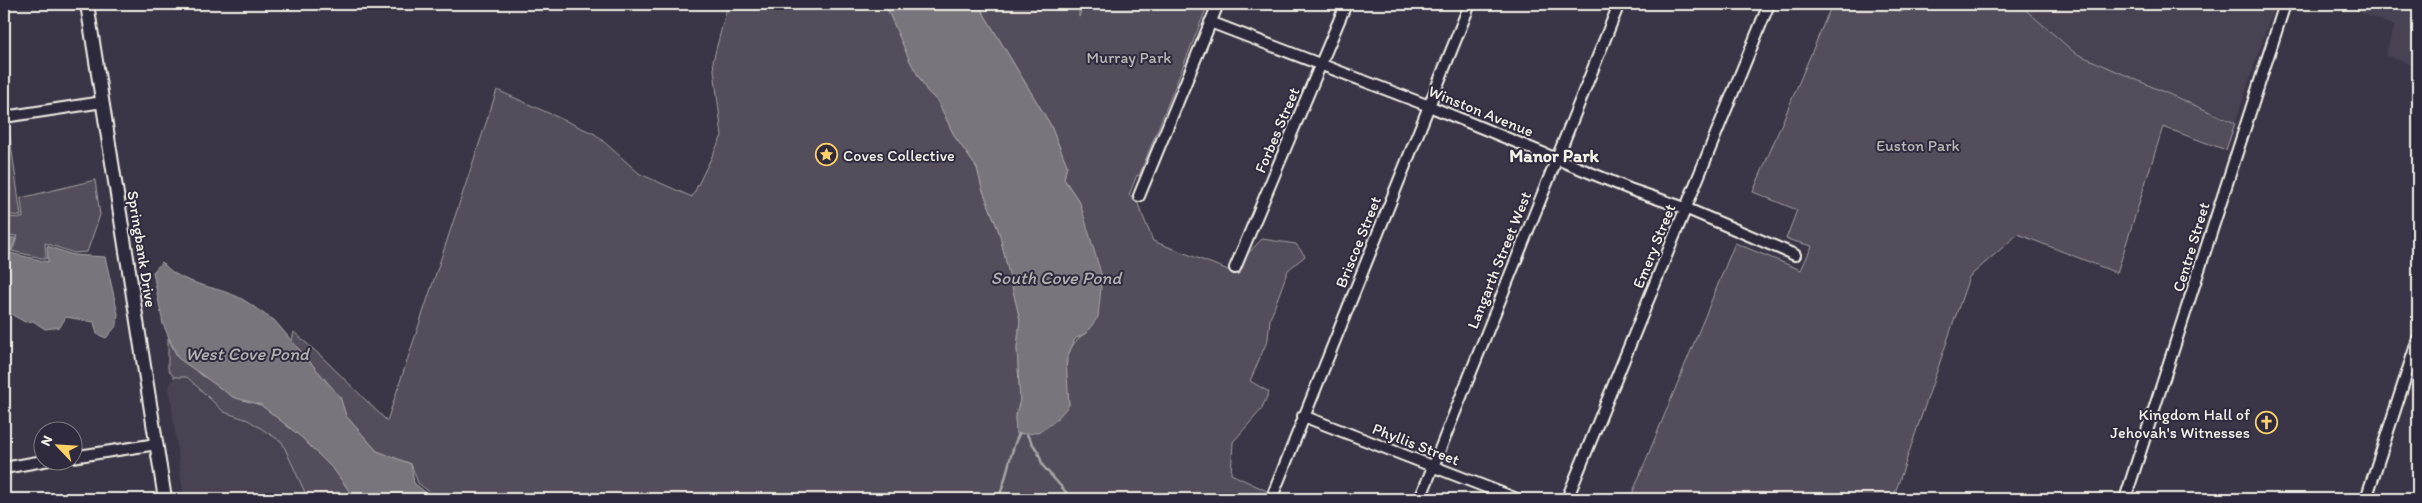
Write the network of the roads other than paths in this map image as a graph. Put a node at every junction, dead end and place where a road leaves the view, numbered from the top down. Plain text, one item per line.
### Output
1 (87, 4) edge
2 (1218, 4) edge
3 (1346, 4) edge
4 (1470, 4) edge
5 (1619, 4) edge
6 (1769, 4) edge
7 (2285, 4) edge
8 (1210, 22) junction
9 (1321, 64) junction
10 (103, 102) junction
11 (1429, 106) junction
12 (4, 117) edge
13 (1556, 158) junction
14 (1139, 196) dead end
15 (1686, 208) junction
16 (1794, 255) dead end
17 (1234, 268) dead end
18 (2418, 339) edge
19 (1303, 416) junction
20 (157, 444) junction
21 (82, 455) edge
22 (32, 463) edge
23 (4, 468) edge
24 (1432, 468) junction
25 (1274, 492) dead end
26 (165, 499) edge
27 (1420, 499) edge
28 (1517, 499) edge
29 (1567, 499) edge
30 (2125, 499) edge
31 (2366, 499) edge

1 - 10 main road, Springbank Drive
2 - 8 street
3 - 9 street, Forbes Street
4 - 11 street, Briscoe Street
5 - 13 street, Langarth Street West
6 - 15 street, Emery Street
7 - 30 street, Centre Street
8 - 9 street, Winston Avenue
8 - 14 street
9 - 11 street, Winston Avenue
9 - 17 street, Forbes Street
10 - 12 street
10 - 20 main road, Springbank Drive
11 - 13 street, Winston Avenue
11 - 19 street, Briscoe Street
13 - 15 street, Winston Avenue
13 - 24 street, Langarth Street West
15 - 16 street, Winston Avenue
15 - 29 street, Emery Street
18 - 31 street
19 - 24 street, Phyllis Street
19 - 25 street, Briscoe Street
20 - 21 street
20 - 26 main road, Springbank Drive
22 - 23 street
24 - 27 street, Langarth Street West
24 - 28 street, Phyllis Street

